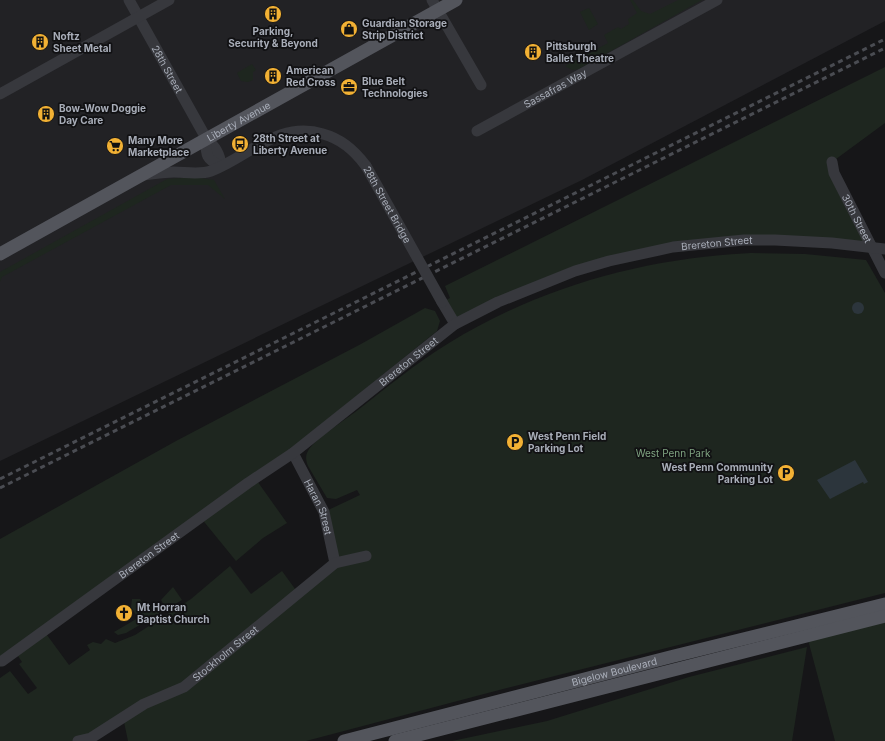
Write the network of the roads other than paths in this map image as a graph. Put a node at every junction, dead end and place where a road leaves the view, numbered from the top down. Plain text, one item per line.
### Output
1 (129, 0) edge
2 (169, 0) edge
3 (456, 0) edge
4 (717, 0) edge
5 (435, 5) edge
6 (138, 17) junction
7 (481, 85) dead end
8 (0, 94) edge
9 (477, 132) dead end
10 (206, 138) junction
11 (832, 162) dead end
12 (220, 166) junction
13 (142, 176) junction
14 (872, 248) junction
15 (885, 249) edge
16 (0, 254) edge
17 (885, 273) edge
18 (455, 324) junction
19 (293, 453) junction
20 (366, 556) dead end
21 (335, 564) junction
22 (885, 604) edge
23 (885, 616) edge
24 (2, 661) dead end
25 (78, 741) edge
26 (344, 741) edge
27 (395, 741) edge

1 - 6 street, 28th Street
2 - 6 street
3 - 5 main road, Liberty Avenue
4 - 9 street, Sassafras Way
5 - 7 street
5 - 10 main road, Liberty Avenue
6 - 8 street
6 - 10 street, 28th Street
10 - 12 street, 28th Street
10 - 13 main road, Liberty Avenue
11 - 14 street, 30th Street
12 - 13 street, 28th Street Bridge
12 - 18 street, 28th Street Bridge, bridge
13 - 16 main road, Liberty Avenue
14 - 15 street, Brereton Street
14 - 17 street, 30th Street
14 - 18 street, Brereton Street
18 - 19 street, Brereton Street
19 - 21 street, Haran Street
19 - 24 street, Brereton Street
20 - 21 street, Stockholm Street
21 - 25 street, Stockholm Street
22 - 26 main road, Bigelow Boulevard
23 - 27 main road, Bigelow Boulevard

